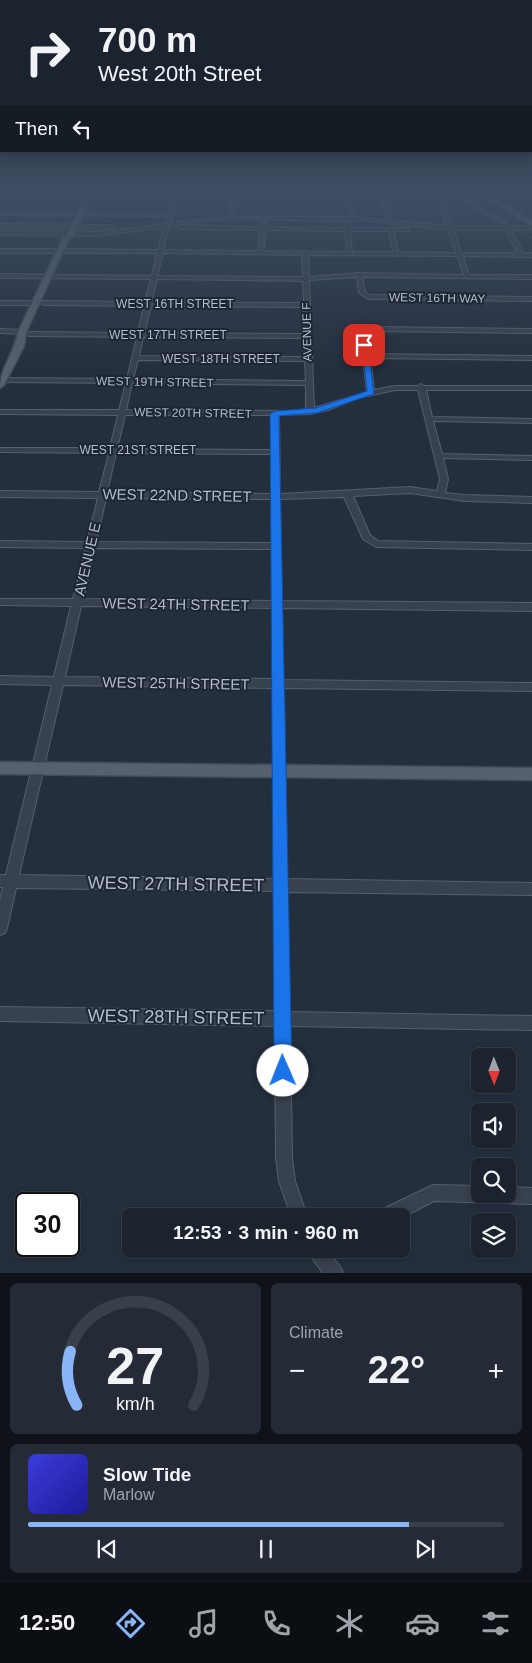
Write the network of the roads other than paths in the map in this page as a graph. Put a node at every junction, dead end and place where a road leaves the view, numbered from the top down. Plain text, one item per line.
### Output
1 (63, 251) edge
2 (102, 251) edge
3 (518, 251) edge
4 (160, 252) junction
5 (260, 253) joint
6 (306, 253) junction
7 (350, 254) joint
8 (396, 254) joint
9 (460, 254) junction
10 (520, 255) junction
11 (532, 255) edge
12 (359, 275) junction
13 (0, 276) edge
14 (52, 276) junction
15 (467, 276) junction
16 (532, 276) edge
17 (154, 277) junction
18 (306, 278) junction
19 (532, 299) edge
20 (0, 303) edge
21 (39, 303) junction
22 (148, 304) junction
23 (307, 305) junction
24 (0, 331) edge
25 (532, 331) edge
26 (26, 333) junction
27 (141, 334) junction
28 (308, 336) junction
29 (366, 356) junction
30 (135, 358) junction
31 (532, 358) edge
32 (308, 359) junction
33 (130, 381) junction
34 (1, 383) edge
35 (309, 383) junction
36 (421, 386) junction
37 (532, 388) edge
38 (371, 392) junction
39 (0, 412) edge
40 (122, 412) junction
41 (310, 412) junction
42 (275, 414) junction
43 (428, 419) junction
44 (532, 421) edge
45 (0, 450) edge
46 (113, 450) junction
47 (275, 452) junction
48 (439, 456) junction
49 (532, 458) edge
50 (347, 493) junction
51 (0, 494) edge
52 (103, 494) junction
53 (441, 494) junction
54 (276, 496) junction
55 (532, 500) edge
56 (0, 544) edge
57 (91, 544) junction
58 (276, 546) junction
59 (532, 547) edge
60 (0, 602) edge
61 (77, 603) junction
62 (277, 605) junction
63 (532, 608) edge
64 (0, 680) edge
65 (59, 681) junction
66 (279, 684) junction
67 (532, 687) edge
68 (0, 768) edge
69 (38, 768) junction
70 (279, 771) junction
71 (532, 774) edge
72 (6, 882) edge
73 (280, 885) junction
74 (532, 889) edge
75 (0, 928) edge
76 (0, 1014) edge
77 (282, 1019) junction
78 (532, 1023) edge
79 (532, 1196) edge
80 (296, 1208) edge
81 (403, 1208) edge
82 (324, 1258) edge
83 (334, 1273) edge

1 - 14 main road
2 - 4 street
3 - 10 street
4 - 5 street
4 - 17 street, AVENUE E
5 - 6 street
6 - 7 street
6 - 18 street, AVENUE F
7 - 8 street
8 - 9 street
9 - 10 street
9 - 15 street
10 - 11 street
12 - 15 street
12 - 18 street
12 - 19 street, WEST 16TH WAY
13 - 14 street
14 - 17 street
14 - 21 main road
15 - 16 street
17 - 18 street
17 - 22 street, AVENUE E
18 - 23 street, AVENUE F
20 - 21 street, WEST 16TH STREET
21 - 22 street, WEST 16TH STREET
21 - 26 main road
22 - 23 street, WEST 16TH STREET
22 - 27 street, AVENUE E
23 - 28 street, AVENUE F
24 - 26 street, WEST 17TH STREET
25 - 29 street
26 - 27 street, WEST 17TH STREET
26 - 34 main road
27 - 28 street, WEST 17TH STREET
27 - 30 street, AVENUE E
28 - 32 street, AVENUE F
29 - 31 street
29 - 38 street
30 - 32 street, WEST 18TH STREET
30 - 33 street, AVENUE E
32 - 35 street, AVENUE F
33 - 34 street, WEST 19TH STREET
33 - 35 street, WEST 19TH STREET
33 - 40 street, AVENUE E
35 - 41 street, AVENUE F
36 - 37 street, WEST 20TH STREET
36 - 38 street, WEST 20TH STREET
36 - 43 street
38 - 41 street, WEST 20TH STREET
39 - 40 street, WEST 20TH STREET
40 - 42 street, WEST 20TH STREET
40 - 46 street, AVENUE E
41 - 42 street, WEST 20TH STREET
42 - 47 street
43 - 44 street
43 - 48 street
45 - 46 street, WEST 21ST STREET
46 - 47 street, WEST 21ST STREET
46 - 52 street, AVENUE E
47 - 54 street
48 - 49 street
48 - 53 street
50 - 53 street, WEST 22ND STREET
50 - 54 street, WEST 22ND STREET
50 - 59 street
51 - 52 street, WEST 22ND STREET
52 - 54 street, WEST 22ND STREET
52 - 57 street, AVENUE E
53 - 55 street, WEST 22ND STREET
54 - 58 street
56 - 57 street
57 - 58 street
57 - 61 street, AVENUE E
58 - 62 street
60 - 61 street, WEST 24TH STREET
61 - 62 street, WEST 24TH STREET
61 - 65 street, AVENUE E
62 - 63 street, WEST 24TH STREET
62 - 66 street
64 - 65 street, WEST 25TH STREET
65 - 66 street, WEST 25TH STREET
65 - 69 street, AVENUE E
66 - 67 street, WEST 25TH STREET
66 - 70 street
68 - 69 main road
69 - 70 main road
69 - 72 street, AVENUE E
70 - 71 main road
70 - 73 street
72 - 73 street, WEST 27TH STREET
72 - 75 street, AVENUE E
73 - 74 street, WEST 27TH STREET
73 - 77 street
76 - 77 street, WEST 28TH STREET
77 - 78 street, WEST 28TH STREET
77 - 80 street
79 - 81 street
82 - 83 street

